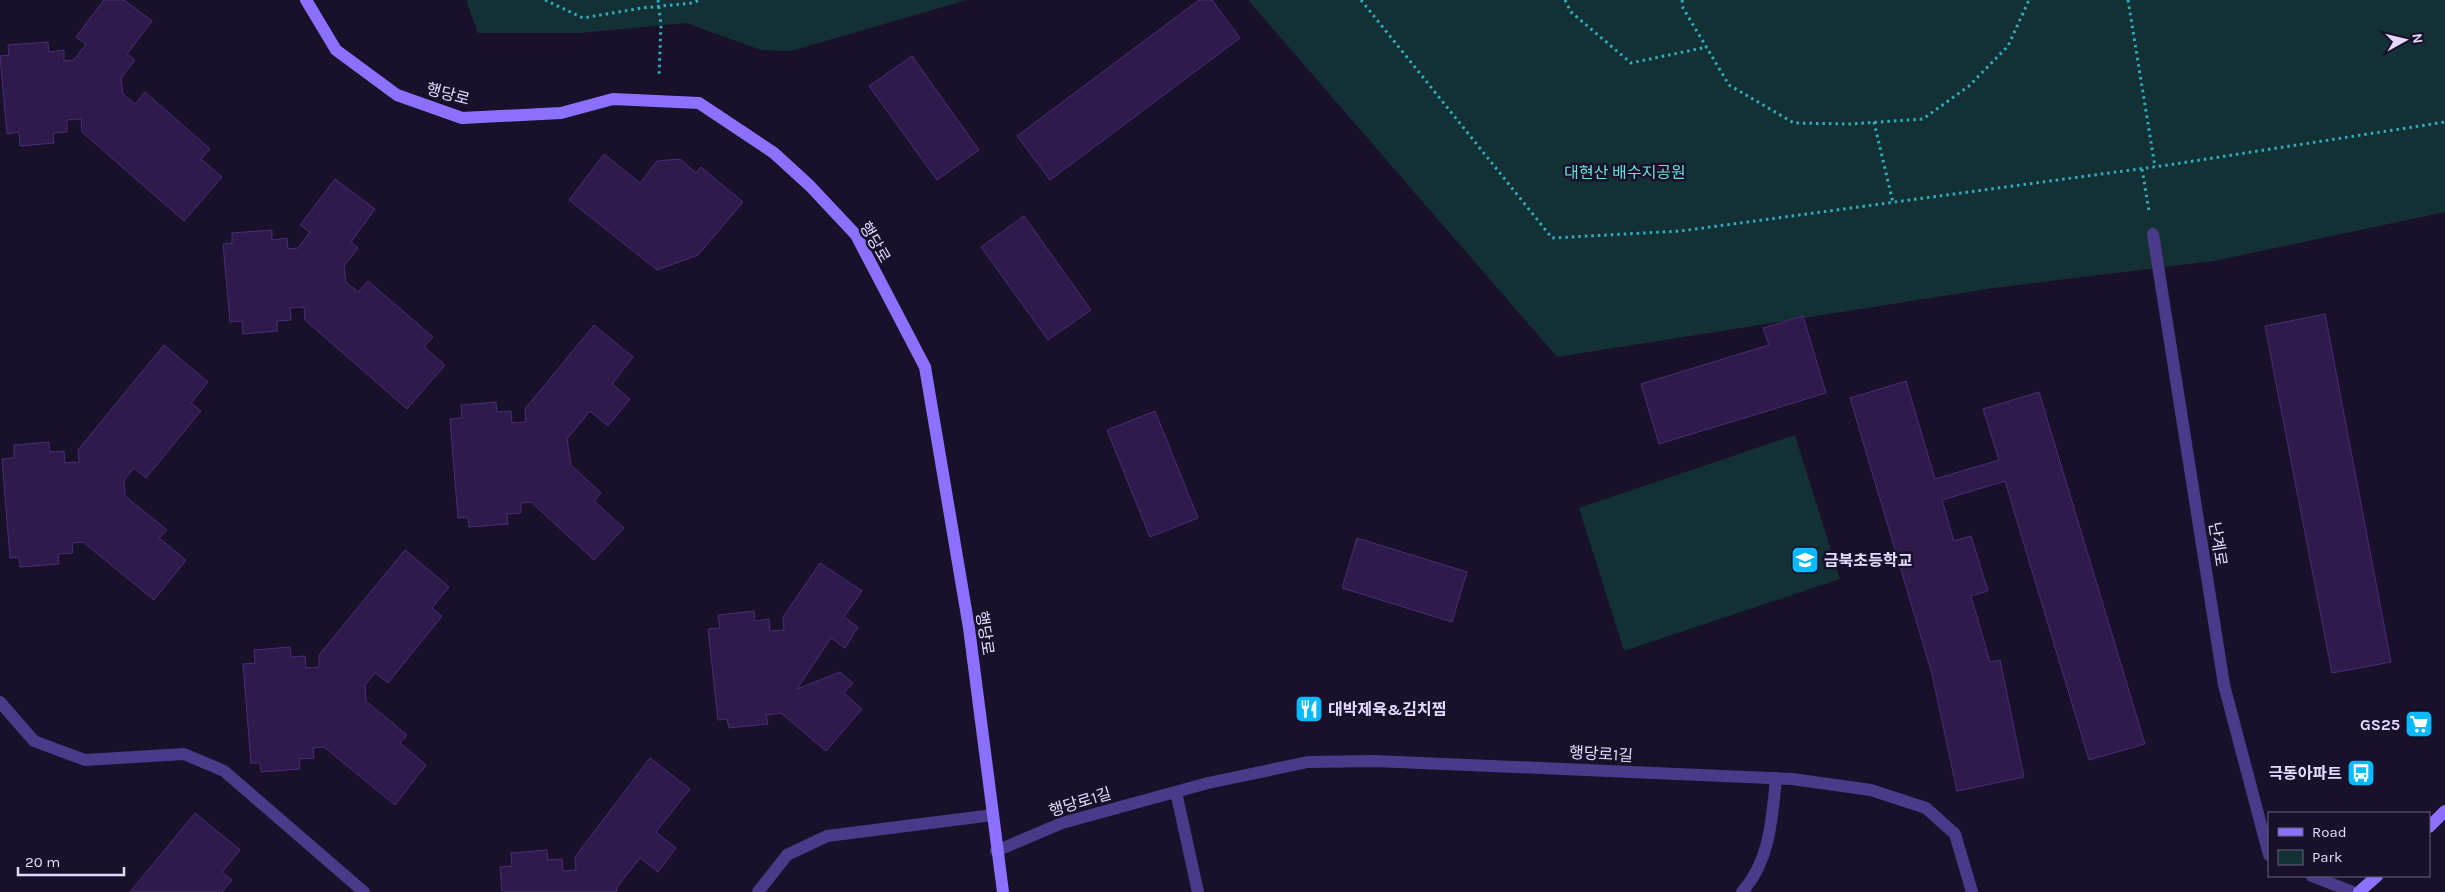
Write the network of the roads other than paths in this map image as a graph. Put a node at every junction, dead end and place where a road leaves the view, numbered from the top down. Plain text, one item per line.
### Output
1 (306, 0) edge
2 (2153, 234) road end
3 (0, 702) edge
4 (1776, 778) junction
5 (1176, 792) junction
6 (2445, 811) edge
7 (993, 816) junction
8 (2430, 826) edge
9 (2268, 851) edge
10 (996, 852) junction
11 (2315, 877) edge
12 (2376, 877) edge
13 (364, 892) edge
14 (758, 892) edge
15 (1003, 892) edge
16 (1198, 892) edge
17 (1742, 892) edge
18 (1972, 892) edge
19 (2353, 892) edge
20 (2359, 892) edge

1 - 7 main road, 행당로
2 - 9 street, 난계로
3 - 13 street
4 - 5 street, 행당로1길
4 - 17 street
4 - 18 street, 행당로1길
5 - 10 street, 행당로1길
5 - 16 street
6 - 8 main road
7 - 10 main road, 행당로
7 - 14 street
10 - 15 main road, 행당로
11 - 19 street
12 - 20 main road

